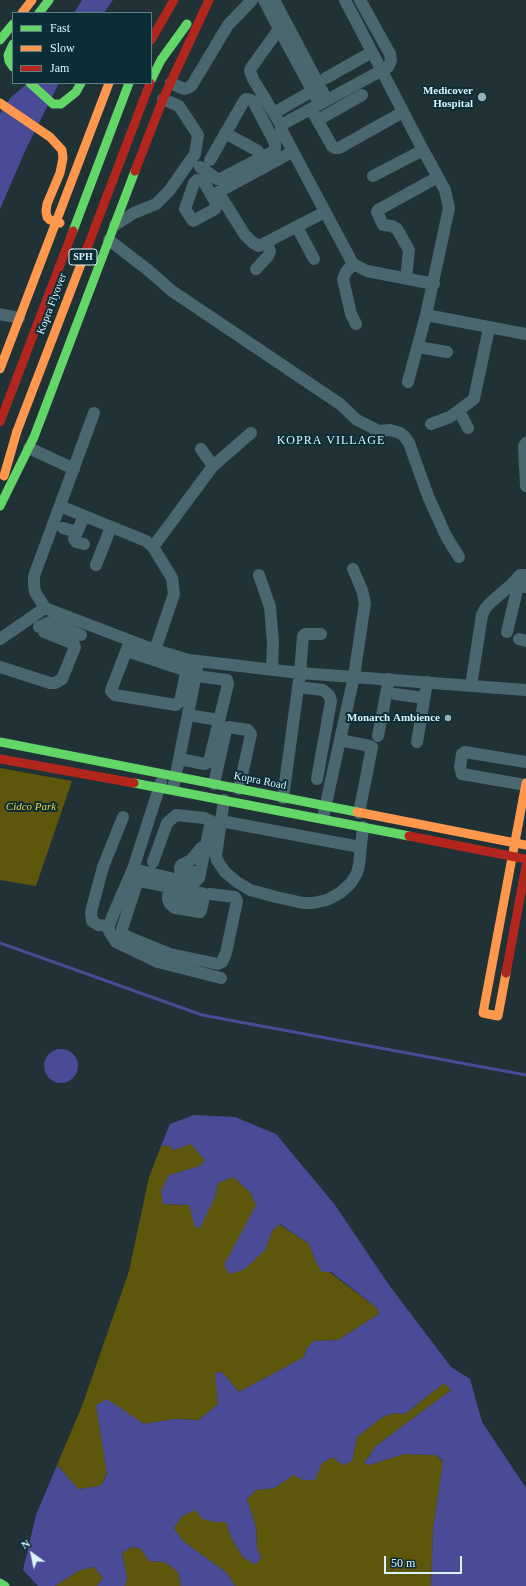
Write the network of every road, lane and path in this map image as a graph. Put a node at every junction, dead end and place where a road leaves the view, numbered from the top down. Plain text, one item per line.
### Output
1 (32, 0) edge
2 (49, 0) edge
3 (174, 0) edge
4 (205, 0) edge
5 (208, 0) edge
6 (252, 0) edge
7 (264, 0) edge
8 (274, 0) edge
9 (345, 0) edge
10 (360, 0) edge
11 (23, 12) edge
12 (40, 12) edge
13 (12, 25) edge
14 (279, 29) junction
15 (152, 38) edge
16 (0, 40) edge
17 (12, 46) edge
18 (372, 52) junction
19 (12, 66) edge
20 (382, 70) junction
21 (152, 78) edge
22 (171, 82) junction
23 (322, 83) junction
24 (31, 84) edge
25 (80, 84) edge
26 (109, 84) edge
27 (129, 84) edge
28 (150, 84) edge
29 (362, 95) dead end
30 (163, 99) junction
31 (0, 103) edge
32 (319, 104) junction
33 (403, 112) junction
34 (274, 113) junction
35 (318, 120) junction
36 (225, 133) junction
37 (275, 133) junction
38 (422, 150) junction
39 (292, 152) junction
40 (373, 176) dead end
41 (438, 177) junction
42 (325, 212) junction
43 (58, 223) junction
44 (114, 226) junction
45 (297, 227) junction
46 (104, 238) junction
47 (267, 243) junction
48 (314, 259) dead end
49 (353, 264) junction
50 (256, 269) dead end
51 (406, 279) junction
52 (434, 284) junction
53 (0, 314) edge
54 (426, 315) junction
55 (19, 318) junction
56 (356, 324) dead end
57 (489, 328) junction
58 (526, 334) edge
59 (418, 347) junction
60 (447, 352) dead end
61 (0, 369) edge
62 (408, 382) dead end
63 (459, 411) junction
64 (94, 412) dead end
65 (0, 422) edge
66 (431, 424) dead end
67 (468, 428) dead end
68 (251, 433) dead end
69 (526, 443) edge
70 (29, 448) junction
71 (201, 449) dead end
72 (213, 466) junction
73 (74, 469) junction
74 (526, 486) edge
75 (0, 490) edge
76 (0, 506) edge
77 (60, 506) junction
78 (84, 516) junction
79 (111, 527) junction
80 (63, 528) dead end
81 (77, 532) junction
82 (84, 544) dead end
83 (153, 547) junction
84 (459, 557) dead end
85 (96, 565) dead end
86 (354, 569) dead end
87 (259, 575) dead end
88 (526, 575) edge
89 (526, 587) edge
90 (45, 608) junction
91 (507, 632) dead end
92 (81, 633) junction
93 (322, 634) dead end
94 (0, 639) edge
95 (128, 646) junction
96 (155, 650) junction
97 (0, 667) edge
98 (193, 667) junction
99 (272, 670) junction
100 (300, 673) junction
101 (354, 676) junction
102 (389, 679) junction
103 (427, 682) junction
104 (471, 686) junction
105 (298, 687) junction
106 (526, 690) edge
107 (395, 694) dead end
108 (424, 698) junction
109 (188, 715) junction
110 (219, 720) junction
111 (378, 736) dead end
112 (340, 740) junction
113 (0, 742) edge
114 (417, 742) dead end
115 (0, 759) edge
116 (179, 759) junction
117 (526, 762) edge
118 (164, 774) junction
119 (176, 777) junction
120 (317, 779) dead end
121 (214, 784) junction
122 (526, 784) edge
123 (160, 788) junction
124 (239, 789) junction
125 (172, 790) junction
126 (283, 798) junction
127 (224, 800) junction
128 (326, 806) junction
129 (359, 813) junction
130 (122, 817) dead end
131 (322, 820) junction
132 (221, 821) junction
133 (363, 827) junction
134 (515, 843) junction
135 (526, 845) edge
136 (206, 846) junction
137 (360, 847) junction
138 (512, 857) junction
139 (526, 859) edge
140 (153, 862) dead end
141 (526, 866) edge
142 (200, 873) junction
143 (134, 876) junction
144 (109, 926) junction
145 (221, 978) dead end
146 (0, 1583) edge
147 (5, 1586) edge

1 - 11 main road
2 - 12 main road
3 - 15 main road
4 - 21 main road
5 - 22 main road
6 - 22 street
7 - 14 street
8 - 23 street
9 - 18 street
10 - 20 street
13 - 16 main road
14 - 23 street
14 - 34 street
17 - 19 main road
18 - 20 street
18 - 23 street
20 - 32 street
20 - 33 street
22 - 30 main road
23 - 32 street
23 - 34 street
24 - 25 main road
26 - 43 main road
27 - 65 main road, Kopra Flyover / SPH, bridge
28 - 75 main road, Kopra Flyover / SPH, bridge
29 - 35 street
30 - 44 main road
30 - 44 street
31 - 43 main road
32 - 35 street
32 - 37 street
33 - 35 street
33 - 38 street
34 - 37 street
36 - 37 street
36 - 37 street
36 - 37 street
37 - 39 street
38 - 40 street
38 - 41 street
39 - 42 street
39 - 47 street
41 - 51 street
41 - 52 street
42 - 45 street
42 - 49 street
43 - 55 main road
44 - 46 main road
45 - 47 street
45 - 48 street
46 - 70 main road
46 - 84 street
47 - 50 street
49 - 51 street
49 - 56 street
51 - 52 street
52 - 54 street
53 - 55 street
54 - 57 street
54 - 59 street
55 - 61 main road
57 - 58 street
57 - 63 street
59 - 60 street
59 - 62 street
63 - 66 street
63 - 67 street
64 - 73 street
68 - 72 street
69 - 74 street
70 - 73 street
70 - 76 main road
71 - 72 street
72 - 83 street
73 - 77 street
77 - 78 street
77 - 90 street
78 - 79 street
78 - 81 street
79 - 83 street
79 - 85 street
80 - 81 street
81 - 82 street
83 - 96 street
86 - 101 street
87 - 99 street
88 - 104 street
89 - 91 street
90 - 92 street
90 - 94 street
92 - 95 street
92 - 97 street
93 - 100 street
95 - 96 street
95 - 98 street
95 - 98 street
96 - 98 street
98 - 99 street
98 - 109 street
98 - 110 street
99 - 100 street
100 - 101 street
100 - 105 street
101 - 102 street
101 - 112 street
102 - 103 street
102 - 111 street
103 - 104 street
103 - 108 street
104 - 106 street
105 - 120 street
105 - 126 street
107 - 108 street
108 - 114 street
109 - 110 street
109 - 116 street
110 - 116 street
112 - 128 street
112 - 129 street
113 - 118 main road, Kopra Road
115 - 123 main road
116 - 119 street
117 - 122 street
118 - 119 main road, Kopra Road
118 - 123 street
119 - 121 main road, Kopra Road
119 - 125 street
121 - 124 main road, Kopra Road
121 - 124 street
122 - 134 main road
123 - 125 main road
123 - 143 street
124 - 126 main road, Kopra Road
125 - 127 main road
126 - 128 main road, Kopra Road
127 - 131 main road
127 - 132 street
128 - 129 main road, Kopra Road
128 - 131 street
129 - 134 main road, Kopra Road
130 - 144 street
131 - 133 main road
132 - 137 street
132 - 137 street
133 - 137 street
133 - 138 main road
134 - 135 main road, Kopra Road
134 - 138 main road
136 - 140 street
136 - 142 street
136 - 142 street
138 - 139 main road
138 - 141 main road
142 - 143 street
143 - 143 street
143 - 144 street
144 - 145 street
146 - 147 main road

